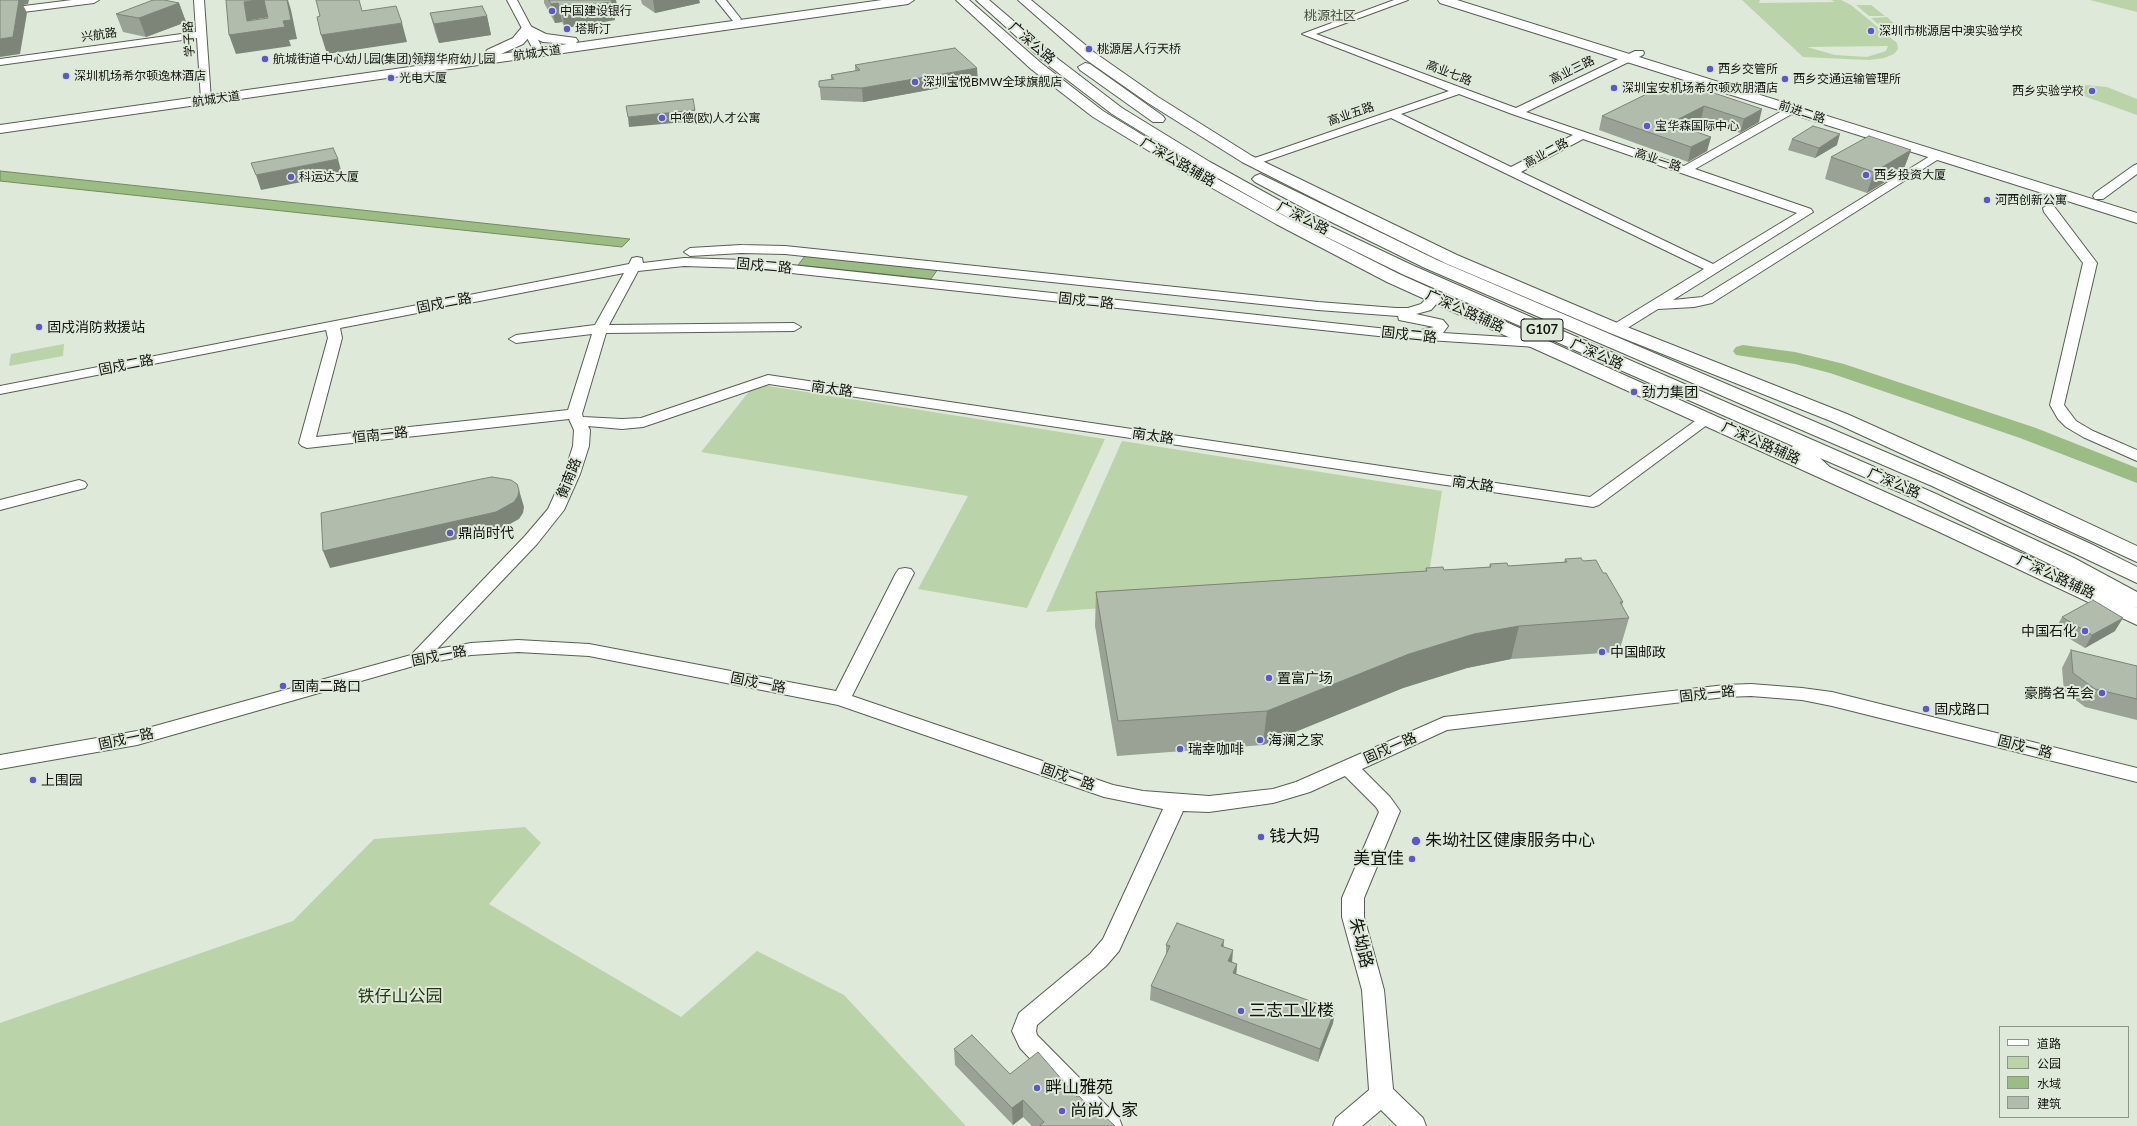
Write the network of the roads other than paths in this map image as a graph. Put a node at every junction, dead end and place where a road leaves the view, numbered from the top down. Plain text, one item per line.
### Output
1 (94, 0) edge
2 (199, 0) edge
3 (512, 0) edge
4 (721, 0) edge
5 (908, 0) edge
6 (1004, 0) edge
7 (1024, 0) edge
8 (1402, 0) edge
9 (1444, 0) edge
10 (1470, 0) edge
11 (868, 1) edge
12 (967, 1) edge
13 (0, 12) edge
14 (736, 19) junction
15 (528, 28) junction
16 (202, 34) junction
17 (595, 40) junction
18 (539, 50) junction
19 (1634, 55) junction
20 (480, 56) junction
21 (0, 62) edge
22 (1059, 84) junction
23 (1458, 91) junction
24 (1097, 95) junction
25 (206, 97) junction
26 (1154, 108) junction
27 (1793, 109) junction
28 (1516, 112) junction
29 (1391, 114) junction
30 (0, 122) edge
31 (0, 129) edge
32 (1582, 134) junction
33 (1939, 155) junction
34 (1253, 162) junction
35 (2137, 168) edge
36 (1685, 170) junction
37 (1511, 172) junction
38 (2099, 196) junction
39 (2049, 208) dead end
40 (2137, 208) edge
41 (2137, 218) edge
42 (755, 249) junction
43 (636, 262) junction
44 (745, 264) junction
45 (1714, 269) junction
46 (1431, 295) junction
47 (1318, 306) junction
48 (1654, 306) junction
49 (332, 324) junction
50 (1317, 325) junction
51 (794, 327) dead end
52 (600, 329) junction
53 (1616, 329) junction
54 (516, 339) dead end
55 (1537, 342) junction
56 (0, 380) edge
57 (0, 390) edge
58 (576, 418) junction
59 (1707, 419) junction
60 (1780, 434) junction
61 (2137, 456) edge
62 (1826, 472) junction
63 (79, 485) dead end
64 (0, 505) edge
65 (2137, 555) edge
66 (905, 573) dead end
67 (2137, 576) edge
68 (2137, 601) edge
69 (2137, 618) edge
70 (417, 659) junction
71 (841, 699) junction
72 (0, 762) edge
73 (1348, 767) junction
74 (2137, 775) edge
75 (1176, 803) junction
76 (1381, 1094) junction
77 (1110, 1126) edge
78 (1345, 1126) edge
79 (1414, 1126) edge

1 - 13 street
2 - 16 street, 学子路
3 - 15 street
4 - 14 street
5 - 11 main road, 航城大道
6 - 26 main road, 广深公路 / G107
7 - 26 main road
8 - 23 street, 高业七路
9 - 19 main road, 前进二路
10 - 19 main road, 前进二路
11 - 14 main road, 航城大道
11 - 18 main road, 航城大道
12 - 22 main road, 广深公路辅路
12 - 24 main road, 广深公路 / G107
14 - 17 main road, 航城大道
15 - 17 main road
15 - 18 street
15 - 20 main road
16 - 21 street, 兴航路
16 - 25 street, 学子路
17 - 18 main road, 航城大道
18 - 20 main road, 航城大道
18 - 25 main road, 航城大道
19 - 27 main road, 前进二路
19 - 28 street, 高业三路
19 - 38 main road, 前进二路
20 - 25 main road, 航城大道
22 - 24 main road
22 - 46 main road, 广深公路辅路
23 - 28 street, 高业七路
23 - 29 street, 高业五路
24 - 60 main road, 广深公路 / G107
25 - 30 main road, 航城大道
25 - 31 main road, 航城大道
26 - 34 main road
26 - 67 main road, 广深公路 / G107
27 - 33 main road, 前进二路
27 - 36 street, 高业一路
28 - 32 street, 高业七路
29 - 34 street, 高业五路
29 - 37 street
32 - 36 street, 高业一路
32 - 37 street, 高业二路
33 - 41 main road, 前进二路
33 - 48 street
34 - 53 main road
35 - 38 street
36 - 45 street
37 - 45 street
38 - 40 main road, 前进二路
39 - 61 street
42 - 43 street, 固戍二路
42 - 44 street
42 - 47 street, 固戍二路
43 - 44 street, 固戍二路
43 - 49 street, 固戍二路
43 - 52 street
43 - 56 street, 固戍二路
44 - 50 street, 固戍二路
45 - 48 street
46 - 47 street, 固戍二路
46 - 55 main road, 广深公路辅路
47 - 50 street
48 - 53 street
49 - 57 street, 固戍二路
49 - 58 street, 恒南一路
50 - 55 street, 固戍二路
51 - 52 street
52 - 54 street
52 - 58 street
53 - 65 main road
55 - 59 main road, 广深公路辅路
58 - 59 street, 南太路
58 - 70 street, 衡南路
59 - 62 main road, 广深公路辅路
60 - 62 main road
60 - 68 main road, 广深公路 / G107
62 - 69 main road, 广深公路辅路
63 - 64 street
66 - 71 street
70 - 71 street, 固戍一路
70 - 72 street, 固戍一路
71 - 75 street, 固戍一路
73 - 74 street, 固戍一路
73 - 75 street, 固戍一路
73 - 76 street, 朱坳路
75 - 77 street
76 - 78 street
76 - 79 street

